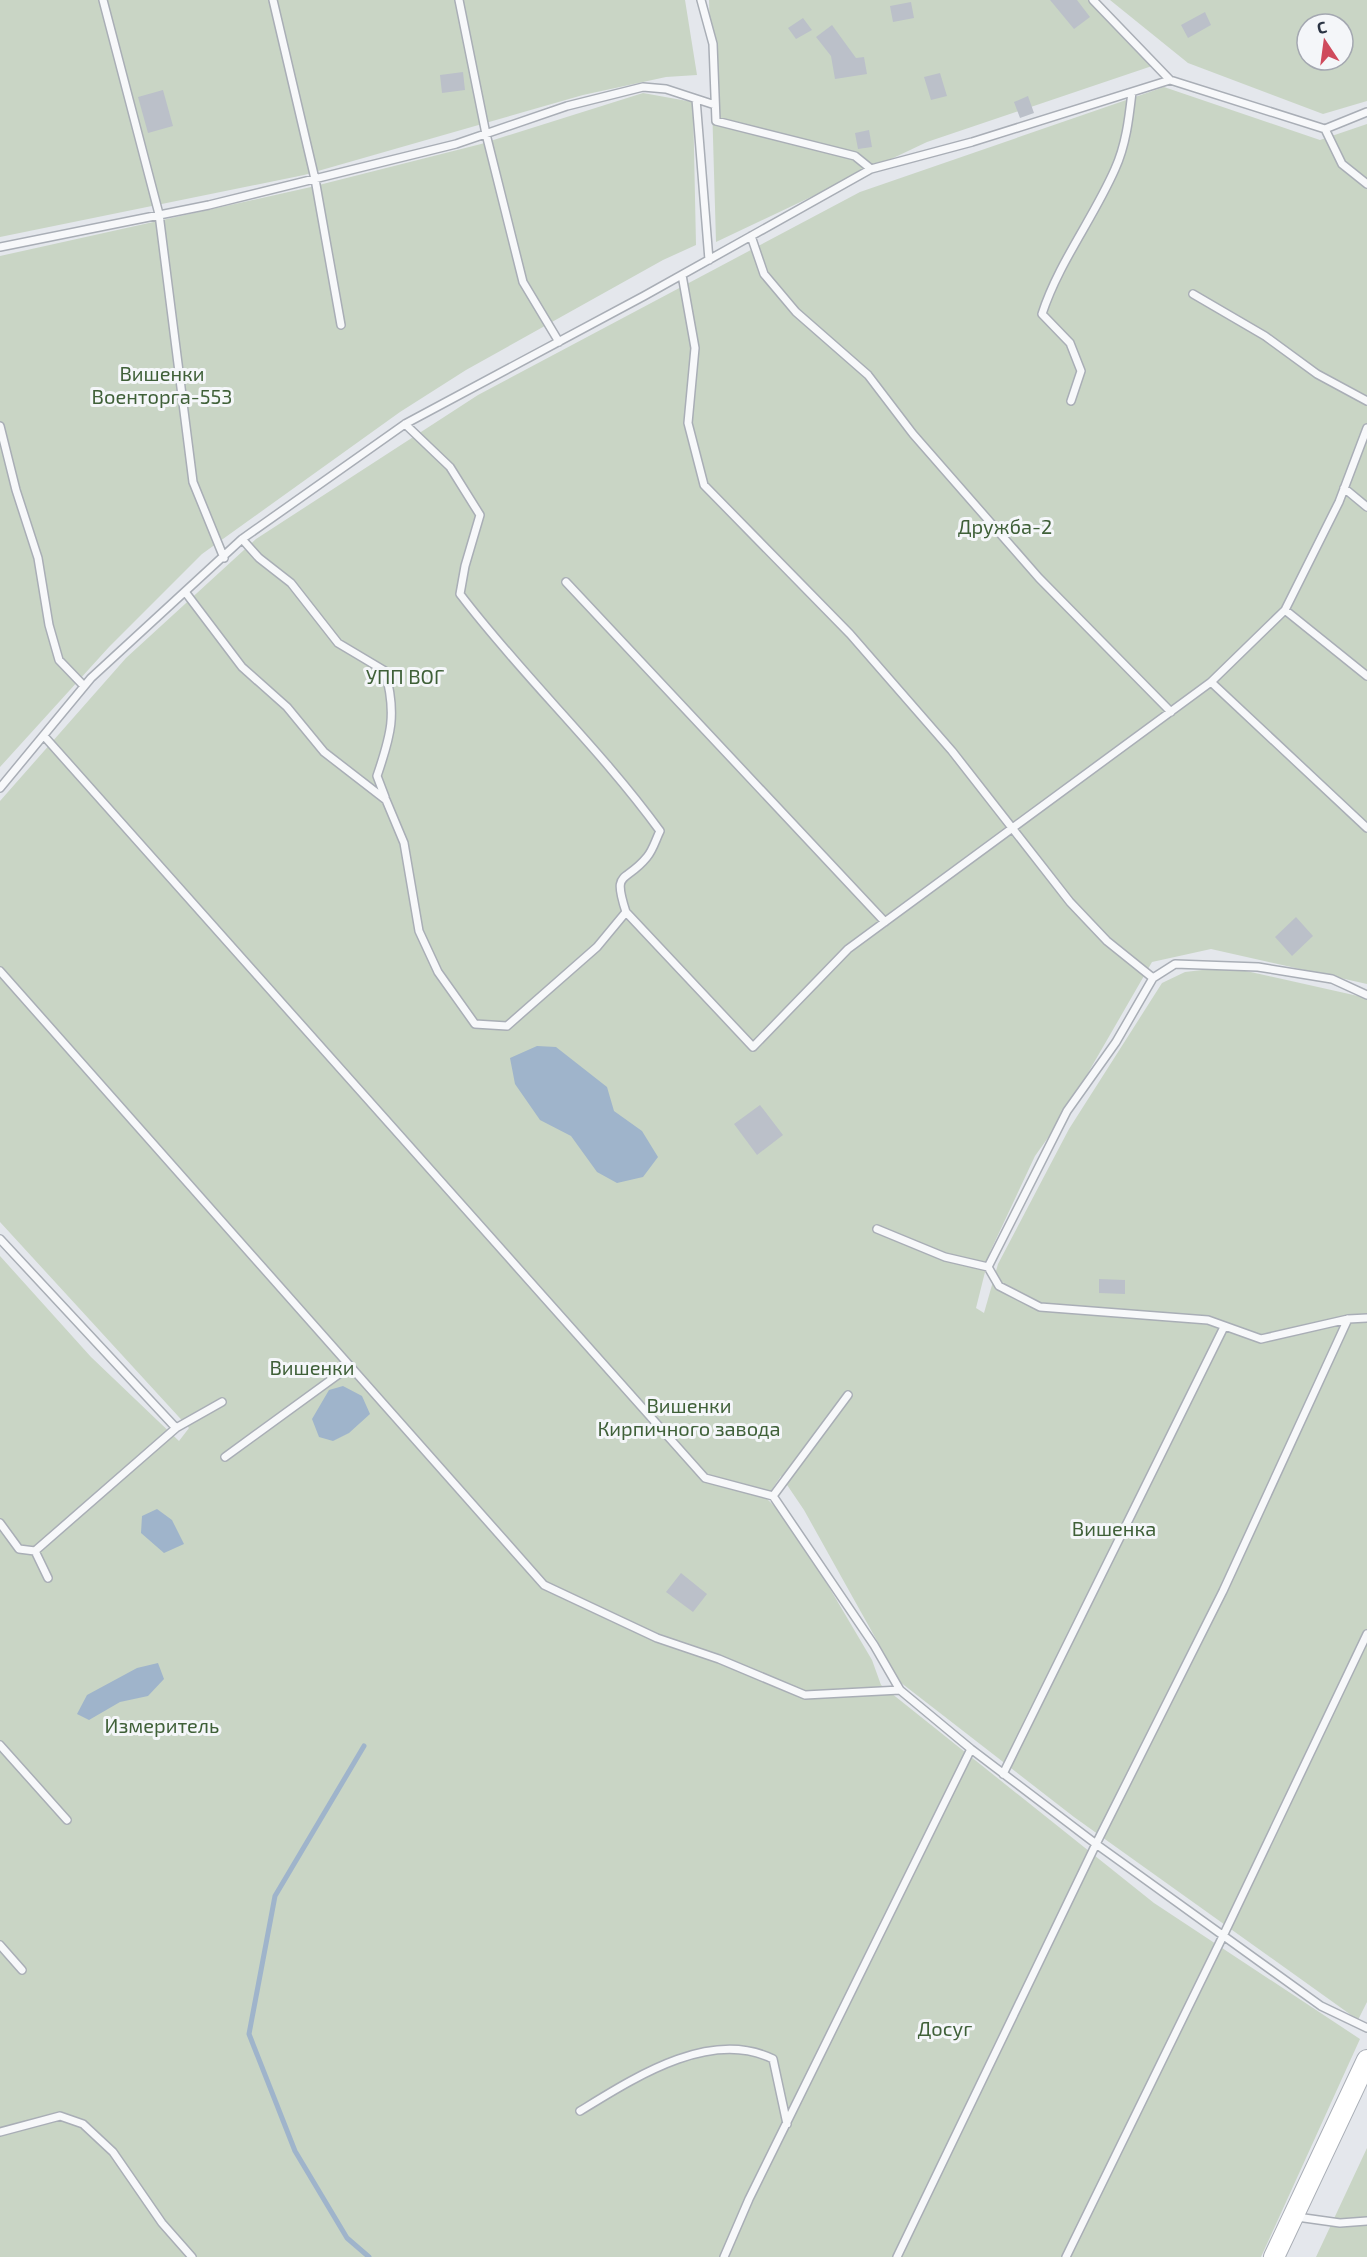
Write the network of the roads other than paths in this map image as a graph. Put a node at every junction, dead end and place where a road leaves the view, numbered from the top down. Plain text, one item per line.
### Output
1 (103, 0) edge
2 (273, 0) edge
3 (459, 0) edge
4 (701, 0) edge
5 (1093, 0) edge
6 (1170, 80) junction
7 (1132, 92) junction
8 (696, 99) junction
9 (715, 105) junction
10 (1367, 112) edge
11 (1325, 129) junction
12 (486, 134) junction
13 (871, 169) junction
14 (315, 179) junction
15 (1367, 184) edge
16 (159, 214) junction
17 (751, 236) junction
18 (0, 247) edge
19 (709, 260) junction
20 (681, 275) junction
21 (1193, 294) dead end
22 (341, 325) dead end
23 (559, 342) junction
24 (1367, 400) edge
25 (1071, 401) dead end
26 (405, 424) junction
27 (0, 426) edge
28 (1367, 428) edge
29 (1344, 488) junction
30 (1367, 507) edge
31 (242, 539) junction
32 (224, 558) junction
33 (566, 582) dead end
34 (186, 593) junction
35 (1285, 610) junction
36 (1367, 676) edge
37 (1211, 682) junction
38 (84, 686) junction
39 (1171, 712) junction
40 (45, 736) junction
41 (0, 788) edge
42 (386, 800) junction
43 (1014, 828) junction
44 (1367, 828) edge
45 (626, 912) junction
46 (885, 922) junction
47 (0, 971) edge
48 (1153, 978) junction
49 (1367, 995) edge
50 (877, 1229) dead end
51 (0, 1239) edge
52 (988, 1267) junction
53 (1367, 1318) edge
54 (1348, 1319) junction
55 (1224, 1327) junction
56 (350, 1366) junction
57 (848, 1395) dead end
58 (222, 1402) dead end
59 (176, 1428) junction
60 (225, 1457) dead end
61 (773, 1496) junction
62 (0, 1523) edge
63 (35, 1551) junction
64 (48, 1578) dead end
65 (1367, 1634) edge
66 (900, 1690) junction
67 (0, 1745) edge
68 (971, 1749) junction
69 (1002, 1774) junction
70 (67, 1820) dead end
71 (1096, 1845) junction
72 (1224, 1934) junction
73 (0, 1945) edge
74 (22, 1970) dead end
75 (1367, 2028) edge
76 (1367, 2060) edge
77 (580, 2111) dead end
78 (787, 2124) junction
79 (0, 2132) edge
80 (1292, 2216) junction
81 (1367, 2222) edge
82 (192, 2257) edge
83 (724, 2257) edge
84 (897, 2257) edge
85 (1066, 2257) edge
86 (1274, 2257) edge

1 - 16 lane
2 - 14 lane
3 - 12 lane
4 - 9 lane
5 - 6 lane
6 - 7 lane
6 - 11 lane
7 - 13 lane
7 - 25 lane
8 - 9 lane
8 - 12 lane
8 - 19 lane
9 - 13 lane
10 - 11 lane
11 - 15 lane
12 - 14 lane
12 - 23 lane
13 - 17 lane
14 - 16 lane
14 - 22 lane
16 - 18 lane
16 - 32 lane
17 - 19 lane
17 - 39 lane
19 - 20 lane
20 - 23 lane
20 - 43 lane
21 - 24 lane
23 - 26 lane
26 - 31 lane
26 - 45 lane
27 - 38 lane
28 - 29 lane
29 - 30 lane
29 - 35 lane
31 - 32 lane
31 - 42 lane
32 - 34 lane
33 - 46 lane
34 - 38 lane
34 - 42 lane
35 - 36 lane
35 - 37 lane
37 - 39 lane
37 - 44 lane
38 - 40 lane
39 - 43 lane
40 - 41 lane
40 - 61 lane
42 - 45 lane
43 - 46 lane
43 - 48 lane
45 - 46 lane
47 - 56 lane
48 - 49 lane
48 - 52 lane
50 - 52 lane
51 - 59 lane
52 - 55 lane
53 - 54 lane
54 - 55 lane
54 - 71 lane
55 - 69 lane
56 - 60 lane
56 - 66 lane
57 - 61 lane
58 - 59 lane
59 - 63 lane
61 - 66 lane
62 - 63 lane
63 - 64 lane
65 - 72 lane
66 - 68 lane
67 - 70 lane
68 - 69 lane
68 - 78 lane
69 - 71 lane
71 - 72 lane
71 - 84 lane
72 - 75 lane
72 - 85 lane
73 - 74 lane
76 - 80 main road
77 - 78 lane
78 - 83 lane
79 - 82 lane
80 - 81 lane
80 - 86 main road

